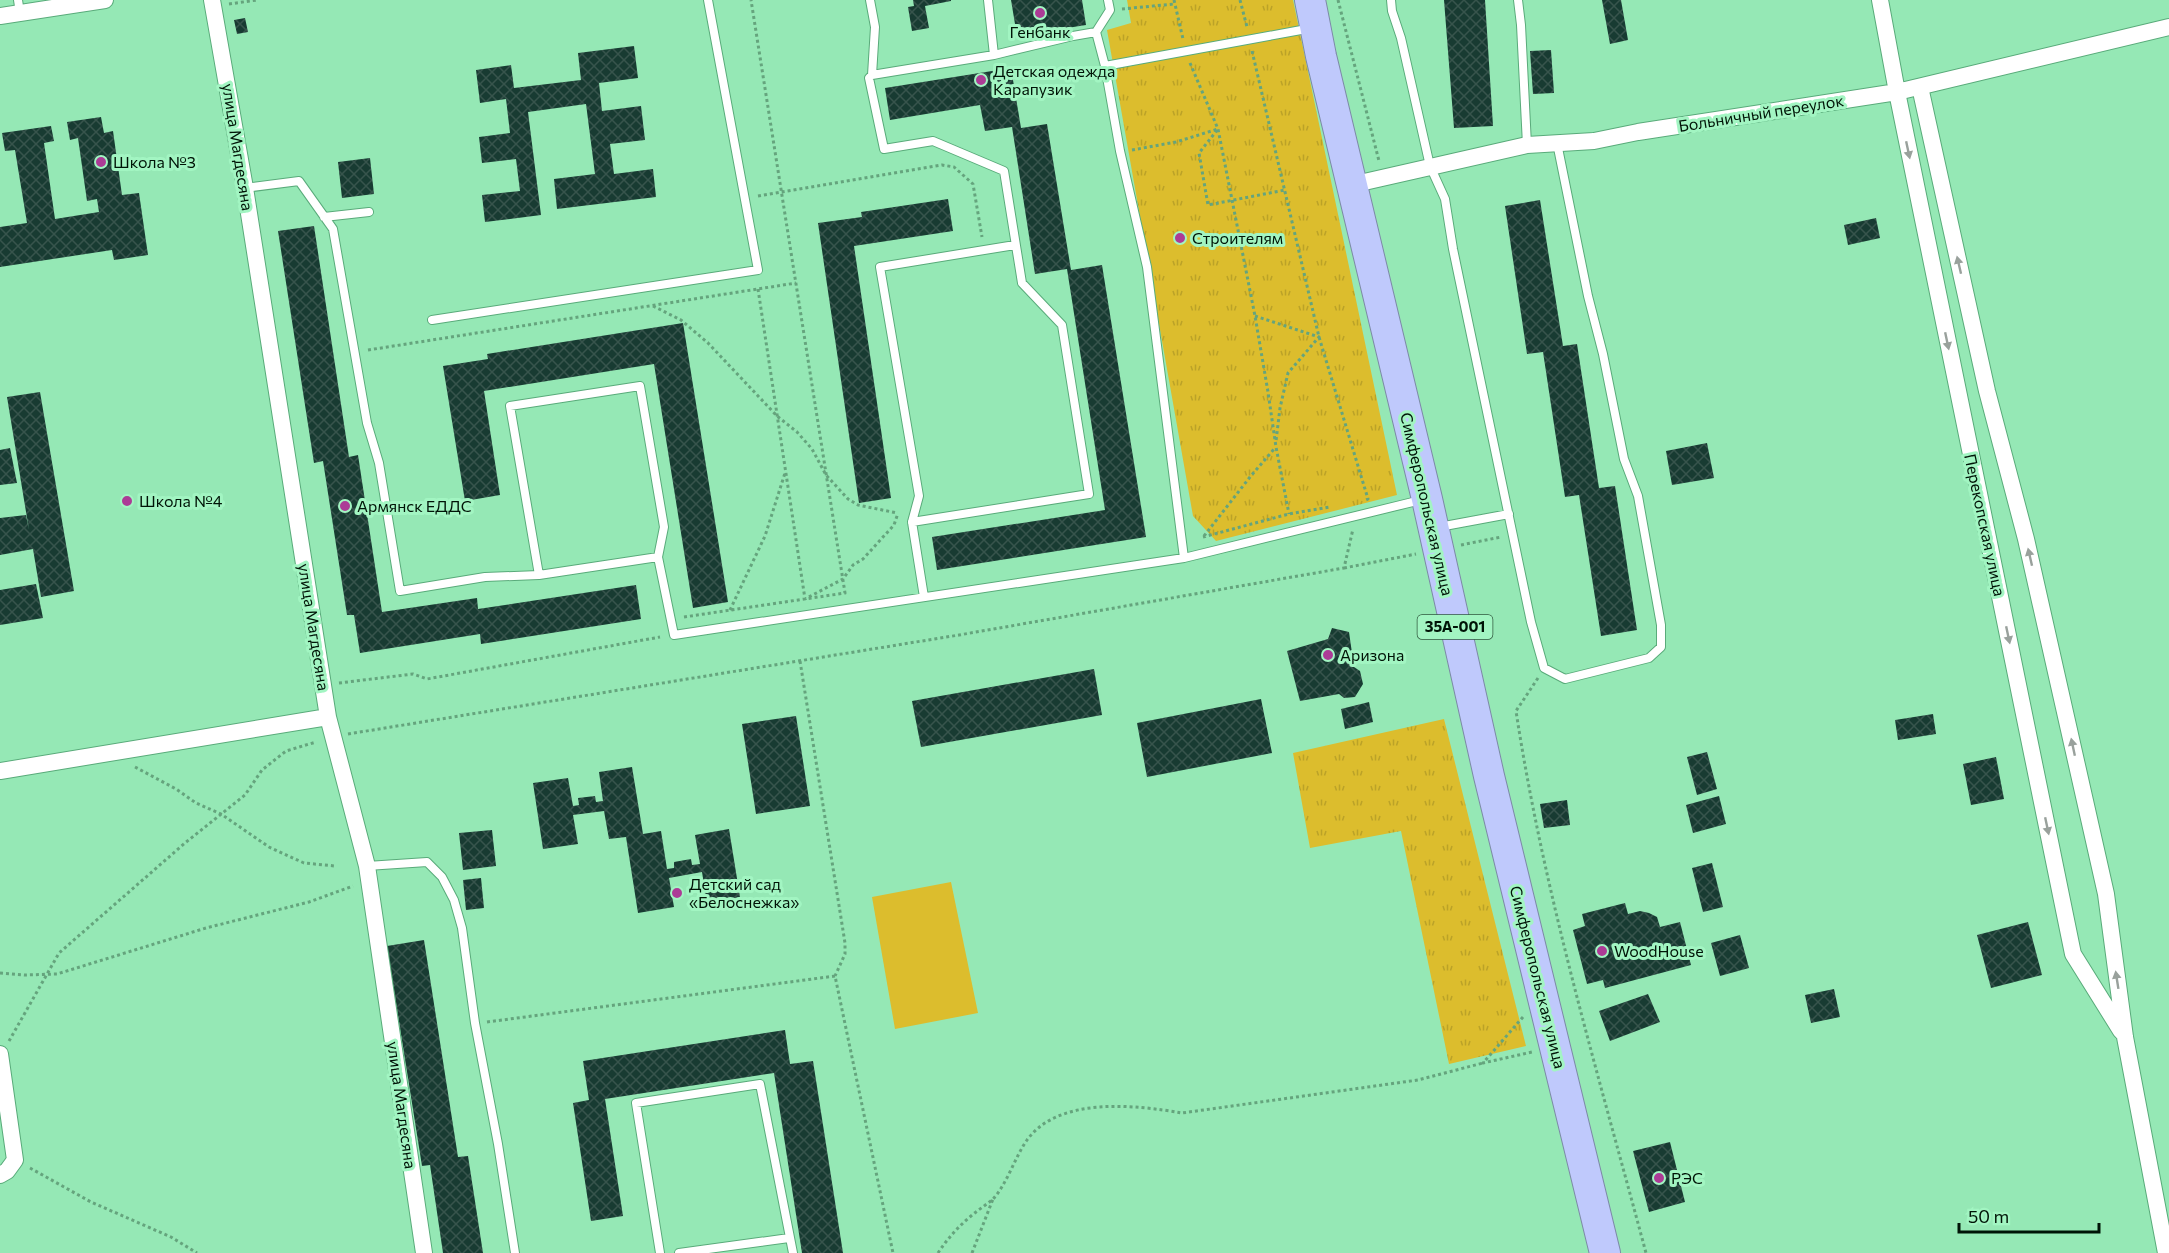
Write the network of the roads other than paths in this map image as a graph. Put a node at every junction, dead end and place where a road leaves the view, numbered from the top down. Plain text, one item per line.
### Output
1 (105, 0) edge
2 (708, 0) edge
3 (870, 0) edge
4 (988, 0) edge
5 (1108, 0) edge
6 (1391, 0) edge
7 (1518, 0) edge
8 (1880, 0) edge
9 (214, 3) edge
10 (19, 7) edge
11 (1312, 14) edge
12 (0, 16) edge
13 (2169, 27) edge
14 (1096, 32) junction
15 (994, 55) junction
16 (1105, 66) junction
17 (872, 75) junction
18 (1920, 87) junction
19 (1897, 92) junction
20 (1557, 143) junction
21 (1527, 145) junction
22 (1430, 166) junction
23 (1351, 185) junction
24 (245, 188) junction
25 (369, 212) dead end
26 (324, 218) junction
27 (1015, 244) junction
28 (432, 320) dead end
29 (1427, 499) junction
30 (1509, 514) junction
31 (912, 522) junction
32 (1434, 528) junction
33 (658, 557) junction
34 (1184, 558) junction
35 (538, 575) junction
36 (924, 597) junction
37 (328, 717) junction
38 (0, 771) edge
39 (368, 874) junction
40 (2125, 1037) junction
41 (1, 1058) edge
42 (0, 1175) edge
43 (789, 1238) junction
44 (424, 1253) edge
45 (516, 1253) edge
46 (660, 1253) edge
47 (679, 1253) edge
48 (793, 1253) edge
49 (1605, 1253) edge
50 (2166, 1253) edge

1 - 10 street
2 - 28 lane
3 - 17 lane
4 - 15 lane
5 - 14 lane
6 - 22 lane
7 - 21 lane
8 - 19 street, Перекопская улица
9 - 24 street, улица Магдесяна
10 - 12 street
11 - 16 lane
11 - 23 highway, Симферопольская улица / 35А-001
13 - 18 street, Больничный переулок
14 - 15 lane
14 - 16 lane
15 - 17 lane
16 - 34 lane
17 - 27 lane
18 - 19 street, Больничный переулок
40 -> 18 street, Перекопская улица
19 - 20 street, Больничный переулок
19 -> 40 street, Перекопская улица
20 - 21 street, Больничный переулок
20 - 30 lane
21 - 22 street, Больничный переулок
22 - 23 street, Больничный переулок
22 - 30 lane
23 - 29 highway, Симферопольская улица / 35А-001
24 - 26 lane
24 - 37 street, улица Магдесяна
25 - 26 lane
26 - 35 lane
27 - 31 lane
27 - 31 lane
29 - 32 highway, Симферопольская улица / 35А-001
29 - 34 lane
30 - 32 lane
31 - 36 lane
32 - 49 highway, Симферопольская улица / 35А-001
33 - 35 lane
33 - 35 lane
33 - 36 lane
34 - 36 lane
37 - 38 street
37 - 39 street, улица Магдесяна
39 - 44 street, улица Магдесяна
39 - 45 lane
40 - 50 street, Перекопская улица
41 - 42 street
43 - 46 lane
43 - 47 lane
43 - 48 lane

